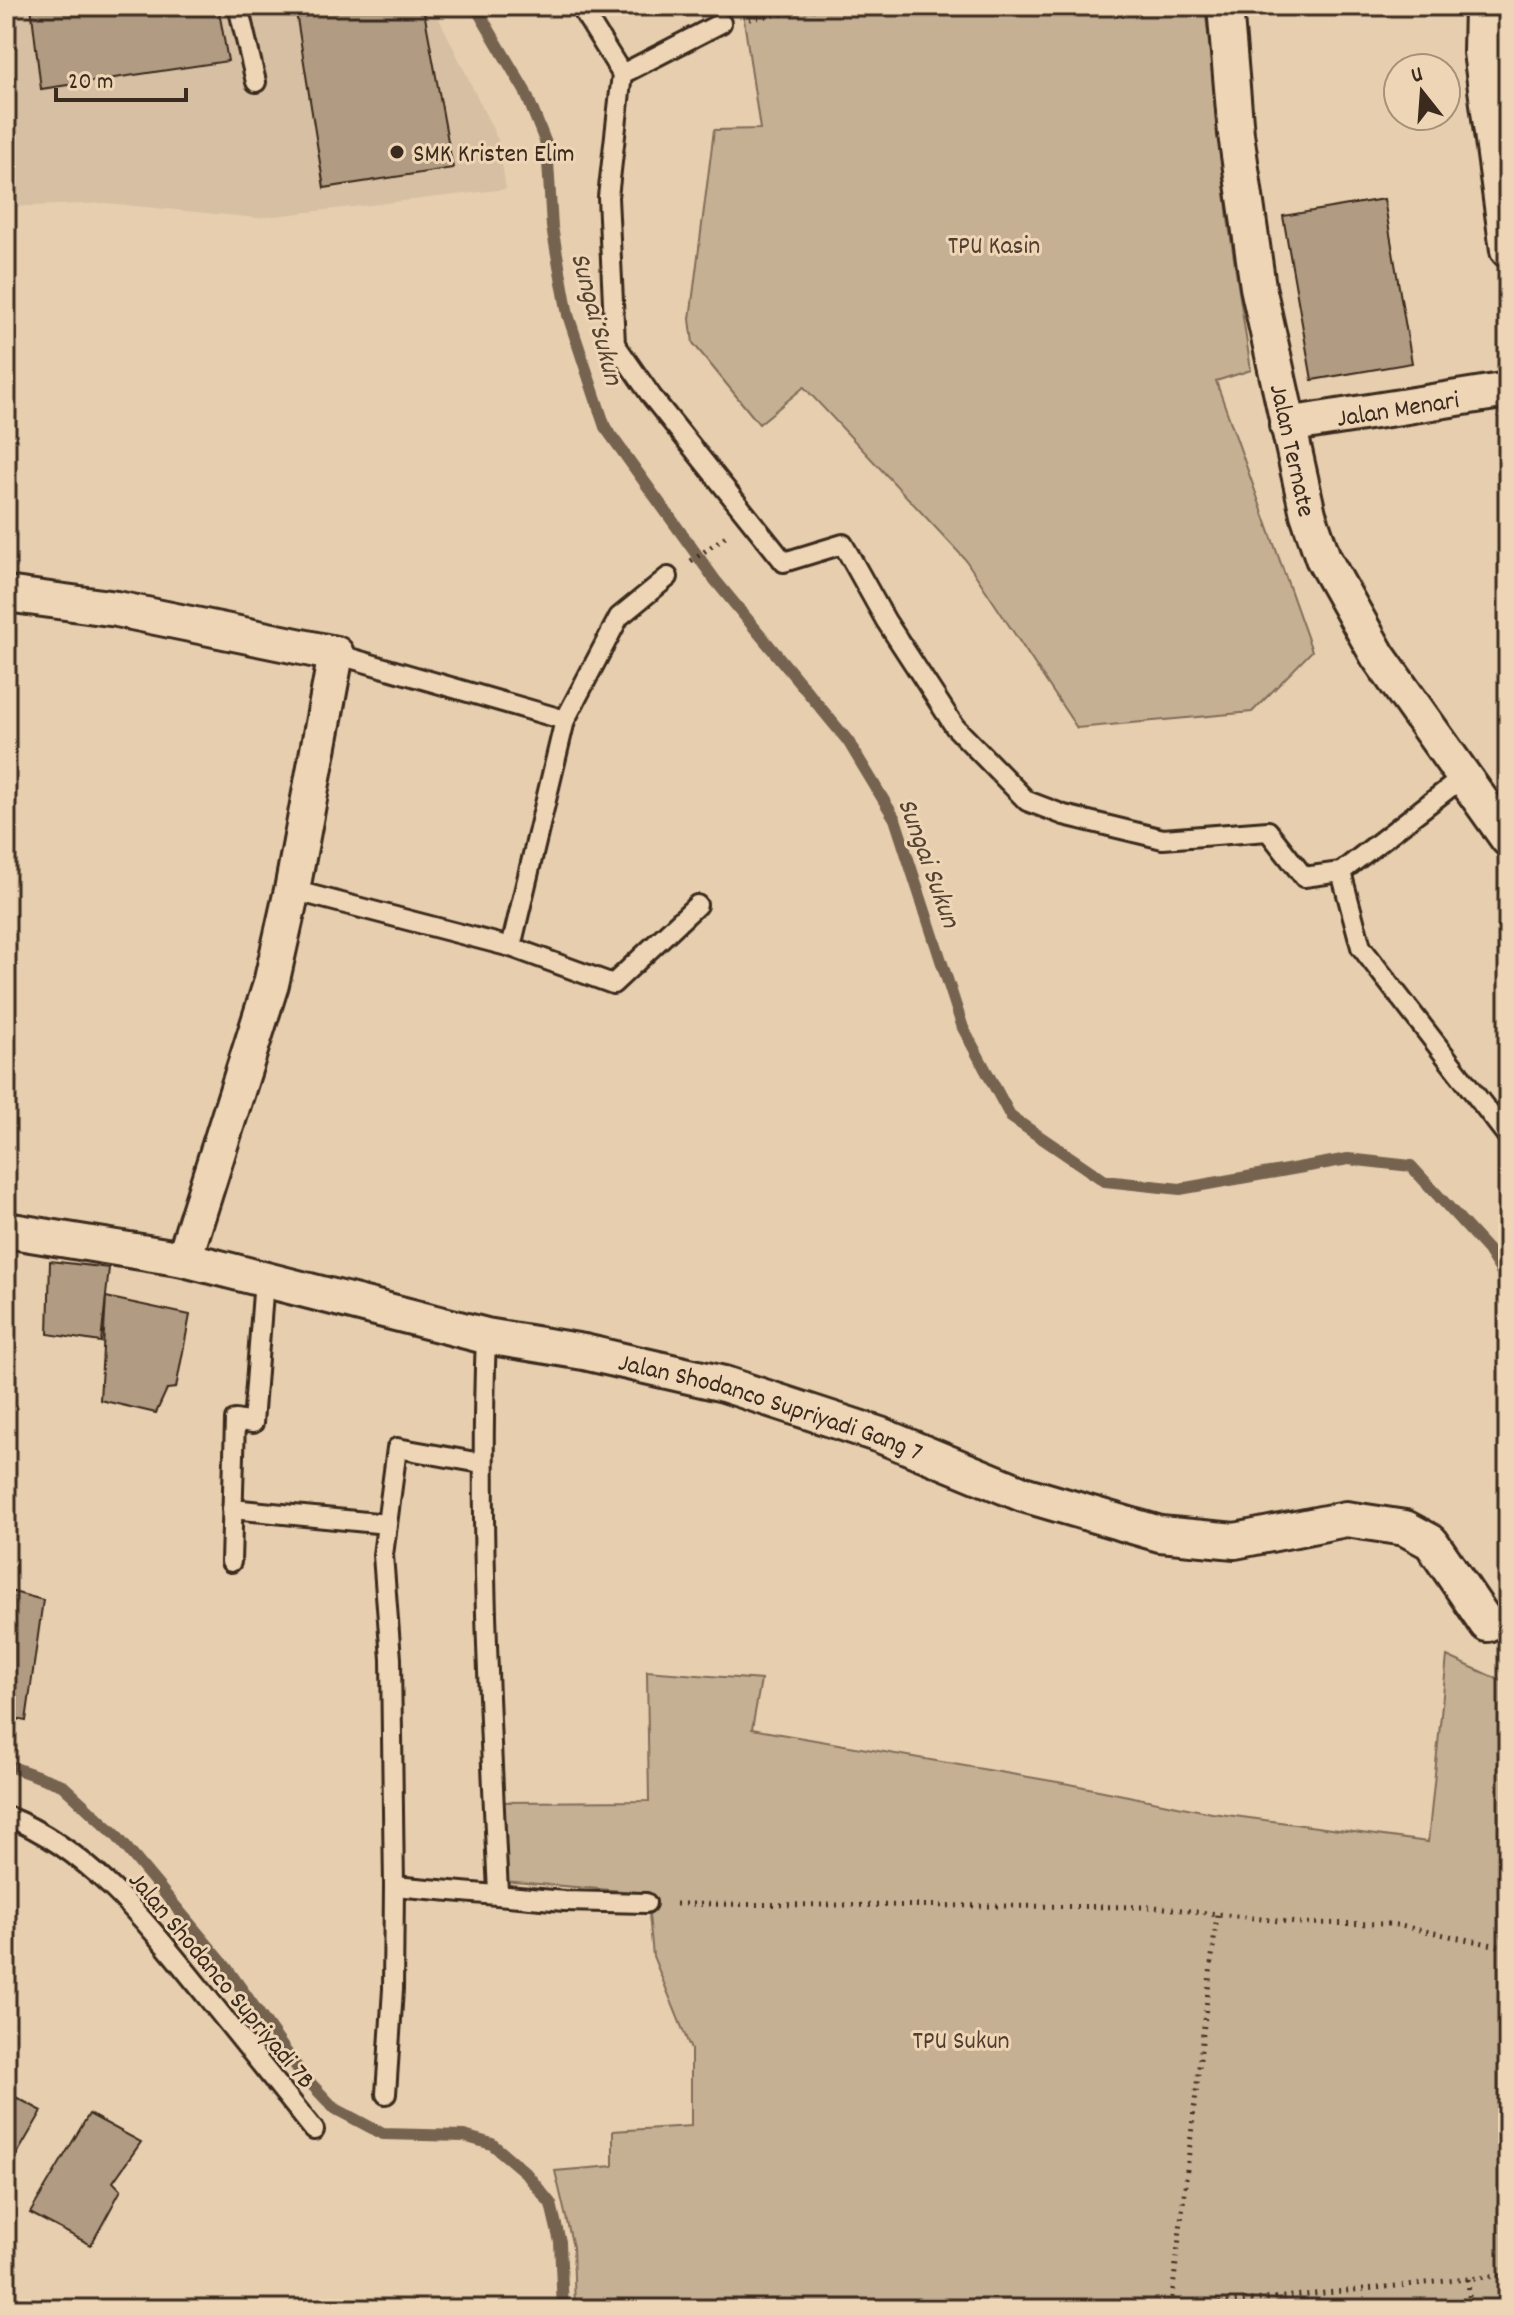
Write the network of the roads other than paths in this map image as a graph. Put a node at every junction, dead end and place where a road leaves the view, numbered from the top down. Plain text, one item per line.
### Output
1 (238, 6) edge
2 (580, 6) edge
3 (1225, 6) edge
4 (1482, 6) edge
5 (721, 23) road end
6 (622, 74) junction
7 (256, 82) dead end
8 (1508, 250) edge
9 (1508, 390) edge
10 (1287, 425) junction
11 (668, 577) road end
12 (6, 594) edge
13 (336, 654) junction
14 (565, 720) junction
15 (1462, 778) junction
16 (1508, 839) edge
17 (1341, 872) junction
18 (292, 890) junction
19 (697, 905) dead end
20 (511, 947) junction
21 (1508, 1137) edge
22 (6, 1230) edge
23 (184, 1259) junction
24 (264, 1280) junction
25 (486, 1336) junction
26 (481, 1463) junction
27 (232, 1509) junction
28 (387, 1524) junction
29 (231, 1562) dead end
30 (1487, 1624) dead end
31 (6, 1816) edge
32 (394, 1886) junction
33 (498, 1892) junction
34 (646, 1903) road end
35 (386, 2094) dead end
36 (314, 2130) dead end

1 - 7 lane
2 - 6 lane
3 - 10 street, Jalan Ternate
4 - 8 street
5 - 6 lane
6 - 17 lane
9 - 10 street, Jalan Menari
10 - 15 street, Jalan Ternate
11 - 14 lane
12 - 13 street
13 - 14 lane
13 - 18 street
14 - 20 lane
15 - 16 street, Jalan Ternate
15 - 17 lane
17 - 21 lane
18 - 20 lane
18 - 23 street
19 - 20 lane
22 - 23 street, Jalan Shodanco Supriyadi Gang 7
23 - 24 street, Jalan Shodanco Supriyadi Gang 7
24 - 25 street, Jalan Shodanco Supriyadi Gang 7
24 - 27 lane
25 - 26 lane
25 - 30 street, Jalan Shodanco Supriyadi Gang 7
26 - 28 lane
26 - 33 lane
27 - 28 lane
27 - 29 lane
28 - 32 lane
31 - 36 lane, Jalan Shodanco Supriyadi 7B
32 - 33 lane
32 - 35 lane
33 - 34 lane

